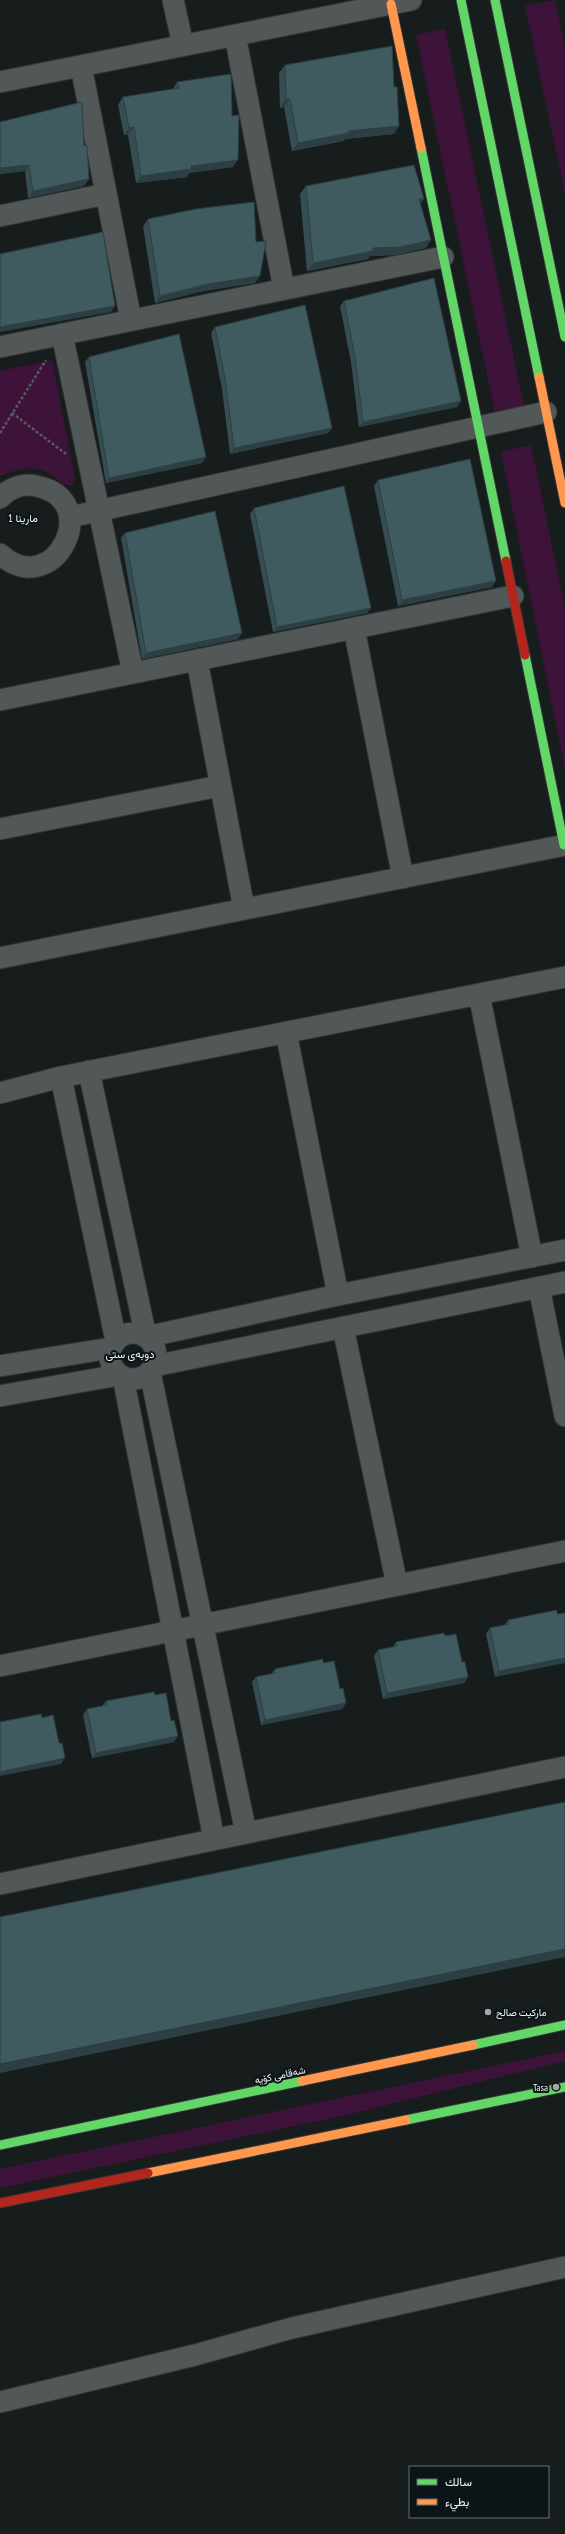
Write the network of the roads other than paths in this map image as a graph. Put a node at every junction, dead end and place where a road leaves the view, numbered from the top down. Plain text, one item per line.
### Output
1 (173, 0) edge
2 (411, 0) edge
3 (460, 0) edge
4 (495, 0) edge
5 (391, 4) junction
6 (327, 8) edge
7 (235, 35) junction
8 (183, 45) junction
9 (81, 66) junction
10 (0, 82) edge
11 (106, 194) junction
12 (0, 216) edge
13 (526, 250) dead end
14 (513, 253) junction
15 (443, 257) junction
16 (284, 289) junction
17 (131, 320) junction
18 (62, 334) junction
19 (565, 337) edge
20 (0, 347) edge
21 (546, 412) junction
22 (478, 427) junction
23 (0, 498) edge
24 (565, 503) edge
25 (98, 510) junction
26 (70, 517) junction
27 (0, 554) edge
28 (513, 596) junction
29 (354, 628) junction
30 (197, 660) junction
31 (132, 673) junction
32 (0, 700) edge
33 (220, 786) junction
34 (0, 829) edge
35 (565, 845) edge
36 (403, 878) junction
37 (244, 909) junction
38 (0, 958) edge
39 (565, 977) edge
40 (478, 994) junction
41 (286, 1032) junction
42 (89, 1071) junction
43 (61, 1077) junction
44 (0, 1092) edge
45 (565, 1250) edge
46 (532, 1257) junction
47 (470, 1269) junction
48 (565, 1282) edge
49 (539, 1287) junction
50 (338, 1295) junction
51 (477, 1299) junction
52 (343, 1327) junction
53 (146, 1337) junction
54 (114, 1345) junction
55 (0, 1366) edge
56 (152, 1369) junction
57 (121, 1376) junction
58 (0, 1396) edge
59 (565, 1416) edge
60 (565, 1551) edge
61 (397, 1585) junction
62 (202, 1625) junction
63 (172, 1631) junction
64 (0, 1666) edge
65 (565, 1767) edge
66 (246, 1833) junction
67 (214, 1839) junction
68 (0, 1884) edge
69 (565, 2025) edge
70 (565, 2087) edge
71 (0, 2145) edge
72 (0, 2203) edge
73 (565, 2267) edge
74 (0, 2402) edge

1 - 8 street
2 - 5 street
3 - 14 main road
4 - 19 main road
5 - 6 street
5 - 15 main road
6 - 7 street
7 - 8 street
7 - 16 street
8 - 9 street
9 - 10 street
9 - 11 street
11 - 12 street
11 - 17 street
13 - 14 main road
14 - 21 main road
15 - 16 street
15 - 22 main road
16 - 17 street
17 - 18 street
18 - 20 street
18 - 25 street
21 - 22 street
21 - 24 main road
22 - 25 street
22 - 28 main road
23 - 26 street
25 - 26 street
25 - 31 street
26 - 27 street
28 - 29 street
28 - 35 main road
29 - 30 street
29 - 36 street
30 - 31 street
30 - 33 street
31 - 32 street
33 - 34 street
33 - 37 street
35 - 36 street
36 - 37 street
37 - 38 street
39 - 40 street
40 - 41 street
40 - 46 street
41 - 42 street
41 - 50 street
42 - 43 street
42 - 53 street
43 - 44 street
43 - 54 street
45 - 46 street
46 - 47 street
47 - 50 street
47 - 51 street
48 - 49 street
49 - 51 street
49 - 59 street
50 - 53 street
51 - 52 street
52 - 56 street
52 - 61 street
53 - 54 street
53 - 56 street
54 - 55 street
54 - 57 street
56 - 57 street
56 - 62 street
57 - 58 street
57 - 63 street
60 - 61 street
61 - 62 street
62 - 63 street
62 - 66 street
63 - 64 street
63 - 67 street
65 - 66 street
66 - 67 street
67 - 68 street
69 - 71 main road, شەقامی کۆیە
70 - 72 main road
73 - 74 street

